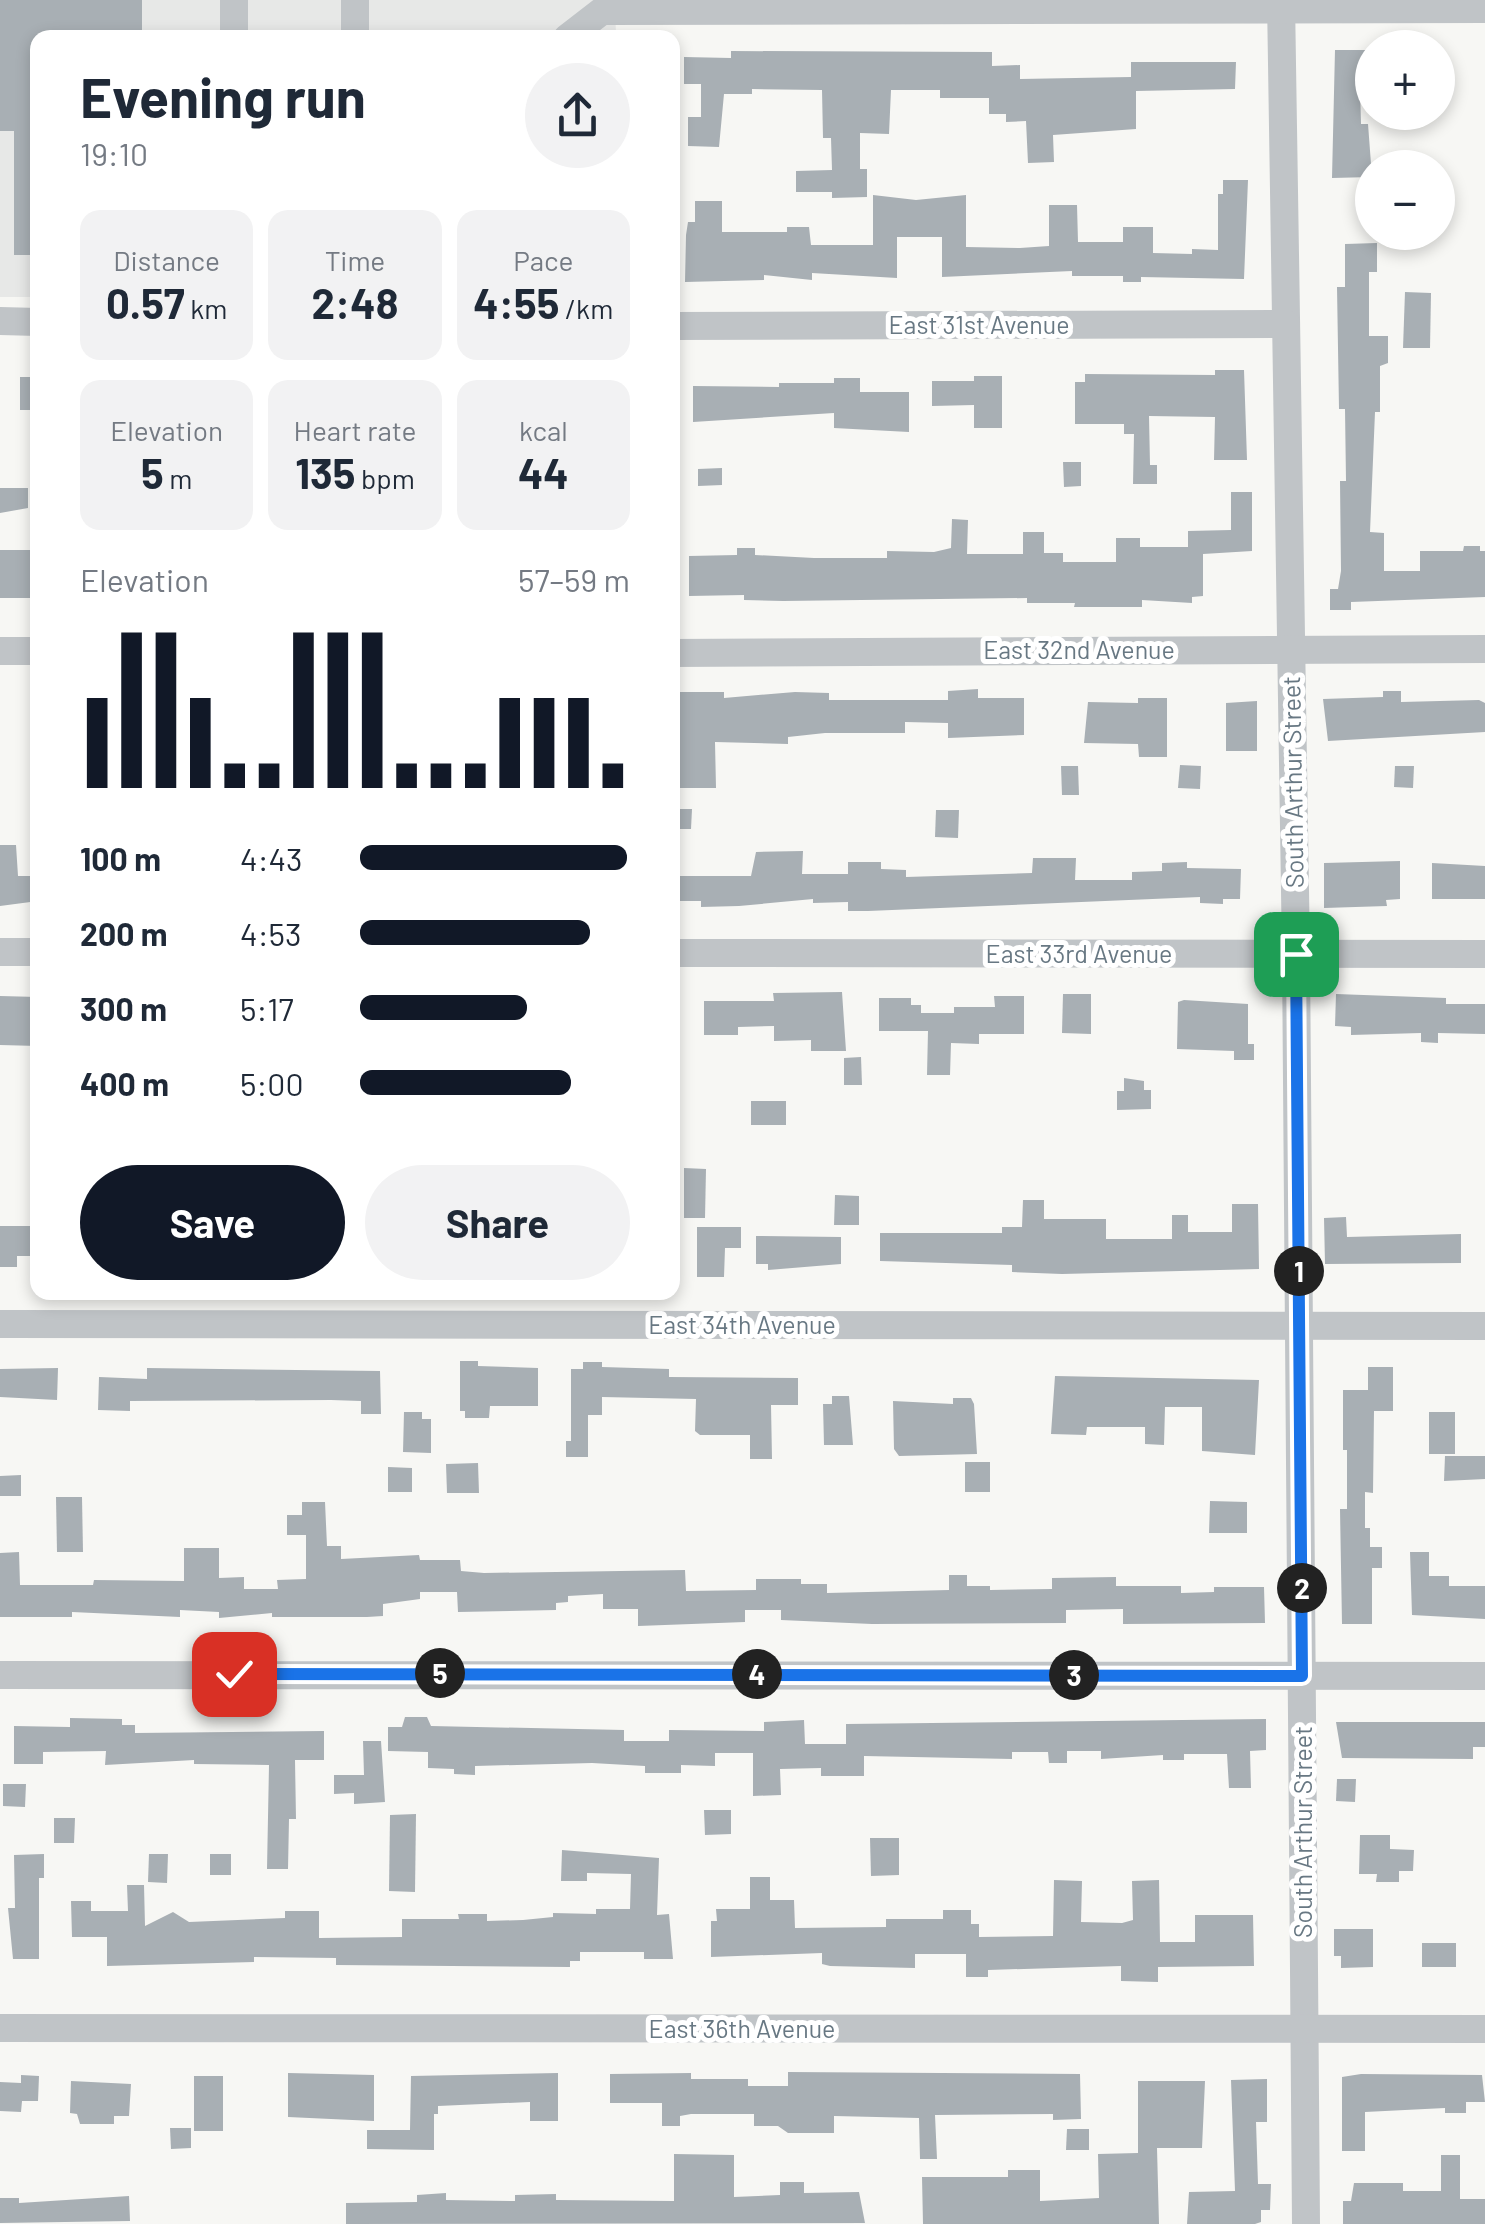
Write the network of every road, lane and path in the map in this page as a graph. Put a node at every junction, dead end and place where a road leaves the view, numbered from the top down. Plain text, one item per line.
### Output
1 (234, 0) edge
2 (355, 0) edge
3 (907, 5) edge
4 (951, 5) edge
5 (1001, 5) edge
6 (1125, 5) edge
7 (1281, 5) edge
8 (598, 6) edge
9 (1485, 9) edge
10 (645, 16) edge
11 (234, 30) edge
12 (355, 30) edge
13 (575, 30) edge
14 (0, 322) edge
15 (30, 322) edge
16 (1286, 324) junction
17 (680, 326) edge
18 (1291, 648) junction
19 (1485, 649) edge
20 (0, 651) edge
21 (30, 651) edge
22 (680, 653) edge
23 (0, 952) edge
24 (30, 952) edge
25 (680, 953) edge
26 (1296, 954) junction
27 (1485, 954) edge
28 (0, 1324) edge
29 (1300, 1326) junction
30 (1485, 1326) edge
31 (0, 1674) edge
32 (1302, 1676) junction
33 (1485, 1676) edge
34 (0, 2028) edge
35 (1304, 2029) junction
36 (1485, 2029) edge
37 (1306, 2224) edge

1 - 11 street
2 - 12 street
3 - 4 street
3 - 10 street
4 - 5 street
5 - 6 street
6 - 7 street
7 - 9 street
7 - 16 street, South Arthur Street
8 - 10 street
8 - 13 street
14 - 15 street
16 - 17 street, East 31st Avenue
16 - 18 street, South Arthur Street
18 - 19 street, East 32nd Avenue
18 - 22 street, East 32nd Avenue
18 - 26 street, South Arthur Street
20 - 21 street
23 - 24 street
25 - 26 street, East 33rd Avenue
26 - 27 street, East 33rd Avenue
26 - 29 street, South Arthur Street
28 - 29 street, East 34th Avenue
29 - 30 street, East 34th Avenue
29 - 32 street, South Arthur Street
31 - 32 street
32 - 33 street
32 - 35 street, South Arthur Street
34 - 35 street, East 36th Avenue
35 - 36 street, East 36th Avenue
35 - 37 street, South Arthur Street

